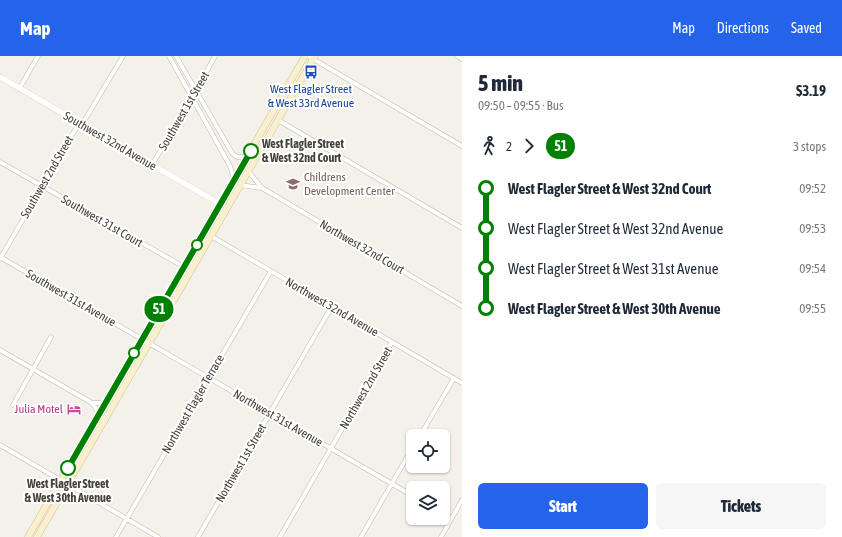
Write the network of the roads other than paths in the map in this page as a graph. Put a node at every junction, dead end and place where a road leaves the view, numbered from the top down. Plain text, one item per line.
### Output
1 (38, 56) edge
2 (123, 56) edge
3 (169, 56) edge
4 (176, 56) edge
5 (216, 56) edge
6 (457, 56) edge
7 (310, 57) edge
8 (462, 59) edge
9 (0, 77) edge
10 (19, 89) junction
11 (196, 90) junction
12 (192, 97) junction
13 (278, 120) junction
14 (80, 124) junction
15 (462, 146) edge
16 (247, 157) junction
17 (0, 162) edge
18 (152, 165) junction
19 (248, 171) junction
20 (234, 180) junction
21 (240, 185) junction
22 (42, 186) junction
23 (262, 188) junction
24 (232, 200) junction
25 (220, 204) junction
26 (462, 228) edge
27 (211, 236) junction
28 (201, 238) junction
29 (0, 258) edge
30 (184, 267) junction
31 (270, 271) junction
32 (332, 306) junction
33 (462, 306) edge
34 (51, 337) dead end
35 (142, 339) junction
36 (392, 342) junction
37 (149, 343) junction
38 (0, 350) edge
39 (33, 369) junction
40 (209, 377) junction
41 (454, 378) junction
42 (462, 383) edge
43 (92, 403) junction
44 (105, 403) junction
45 (12, 405) dead end
46 (99, 413) junction
47 (270, 413) junction
48 (424, 429) edge
49 (0, 445) edge
50 (331, 449) junction
51 (406, 459) edge
52 (60, 480) junction
53 (67, 484) junction
54 (392, 484) junction
55 (406, 492) edge
56 (462, 500) edge
57 (126, 519) junction
58 (451, 519) joint
59 (28, 537) edge
60 (37, 537) edge
61 (116, 537) edge
62 (158, 537) edge
63 (198, 537) edge
64 (280, 537) edge
65 (361, 537) edge
66 (441, 537) edge

1 - 10 street
2 - 14 street, Southwest 2nd Street
3 - 12 street
4 - 11 street
5 - 11 street, Southwest 1st Street
6 - 8 street
7 - 13 main road
7 - 15 street
7 - 16 main road
9 - 10 street, Southwest 32nd Avenue
10 - 14 street, Southwest 32nd Avenue
11 - 12 street, Southwest 1st Street
11 - 16 street
12 - 18 street, Southwest 1st Street
12 - 20 street
13 - 19 main road
13 - 26 street
14 - 18 street, Southwest 32nd Avenue
14 - 22 street, Southwest 2nd Street
16 - 20 main road
17 - 22 street, Southwest 31st Court
18 - 25 street, Southwest 32nd Avenue
19 - 21 main road
19 - 23 street, Northwest 32nd Court
20 - 25 main road
21 - 23 street, Northwest 32nd Court
21 - 24 main road
22 - 29 street, Southwest 2nd Street
22 - 30 street, Southwest 31st Court
23 - 33 street, Northwest 32nd Court
24 - 25 main road
24 - 27 main road
25 - 28 main road
27 - 28 main road
27 - 31 street, Northwest 32nd Avenue
27 - 37 main road
28 - 30 main road
29 - 35 street, Southwest 31st Avenue
30 - 35 main road
31 - 32 street, Northwest 32nd Avenue
31 - 40 street, Northwest Flagler Terrace
32 - 36 street, Northwest 32nd Avenue
32 - 47 street, Northwest 1st Street
34 - 39 street
35 - 37 street, Northwest 31st Avenue
35 - 44 main road
36 - 41 street, Northwest 32nd Avenue
36 - 50 street, Northwest 2nd Street
37 - 40 street, Northwest 31st Avenue
37 - 53 main road
38 - 39 street
39 - 43 street
39 - 45 street
40 - 47 street, Northwest 31st Avenue
40 - 57 street, Northwest Flagler Terrace
41 - 42 street, Northwest 32nd Avenue
41 - 48 street
43 - 44 street
43 - 46 street
44 - 46 main road
46 - 52 main road
47 - 50 street, Northwest 31st Avenue
47 - 63 street, Northwest 1st Street
49 - 52 street
50 - 54 street, Northwest 31st Avenue
50 - 64 street, Northwest 2nd Street
51 - 54 street
52 - 53 street
52 - 59 main road
53 - 57 street
53 - 60 main road
54 - 55 street, Northwest 31st Avenue
54 - 65 street
56 - 58 street
57 - 61 street, Northwest Flagler Terrace
57 - 62 street
58 - 66 street

